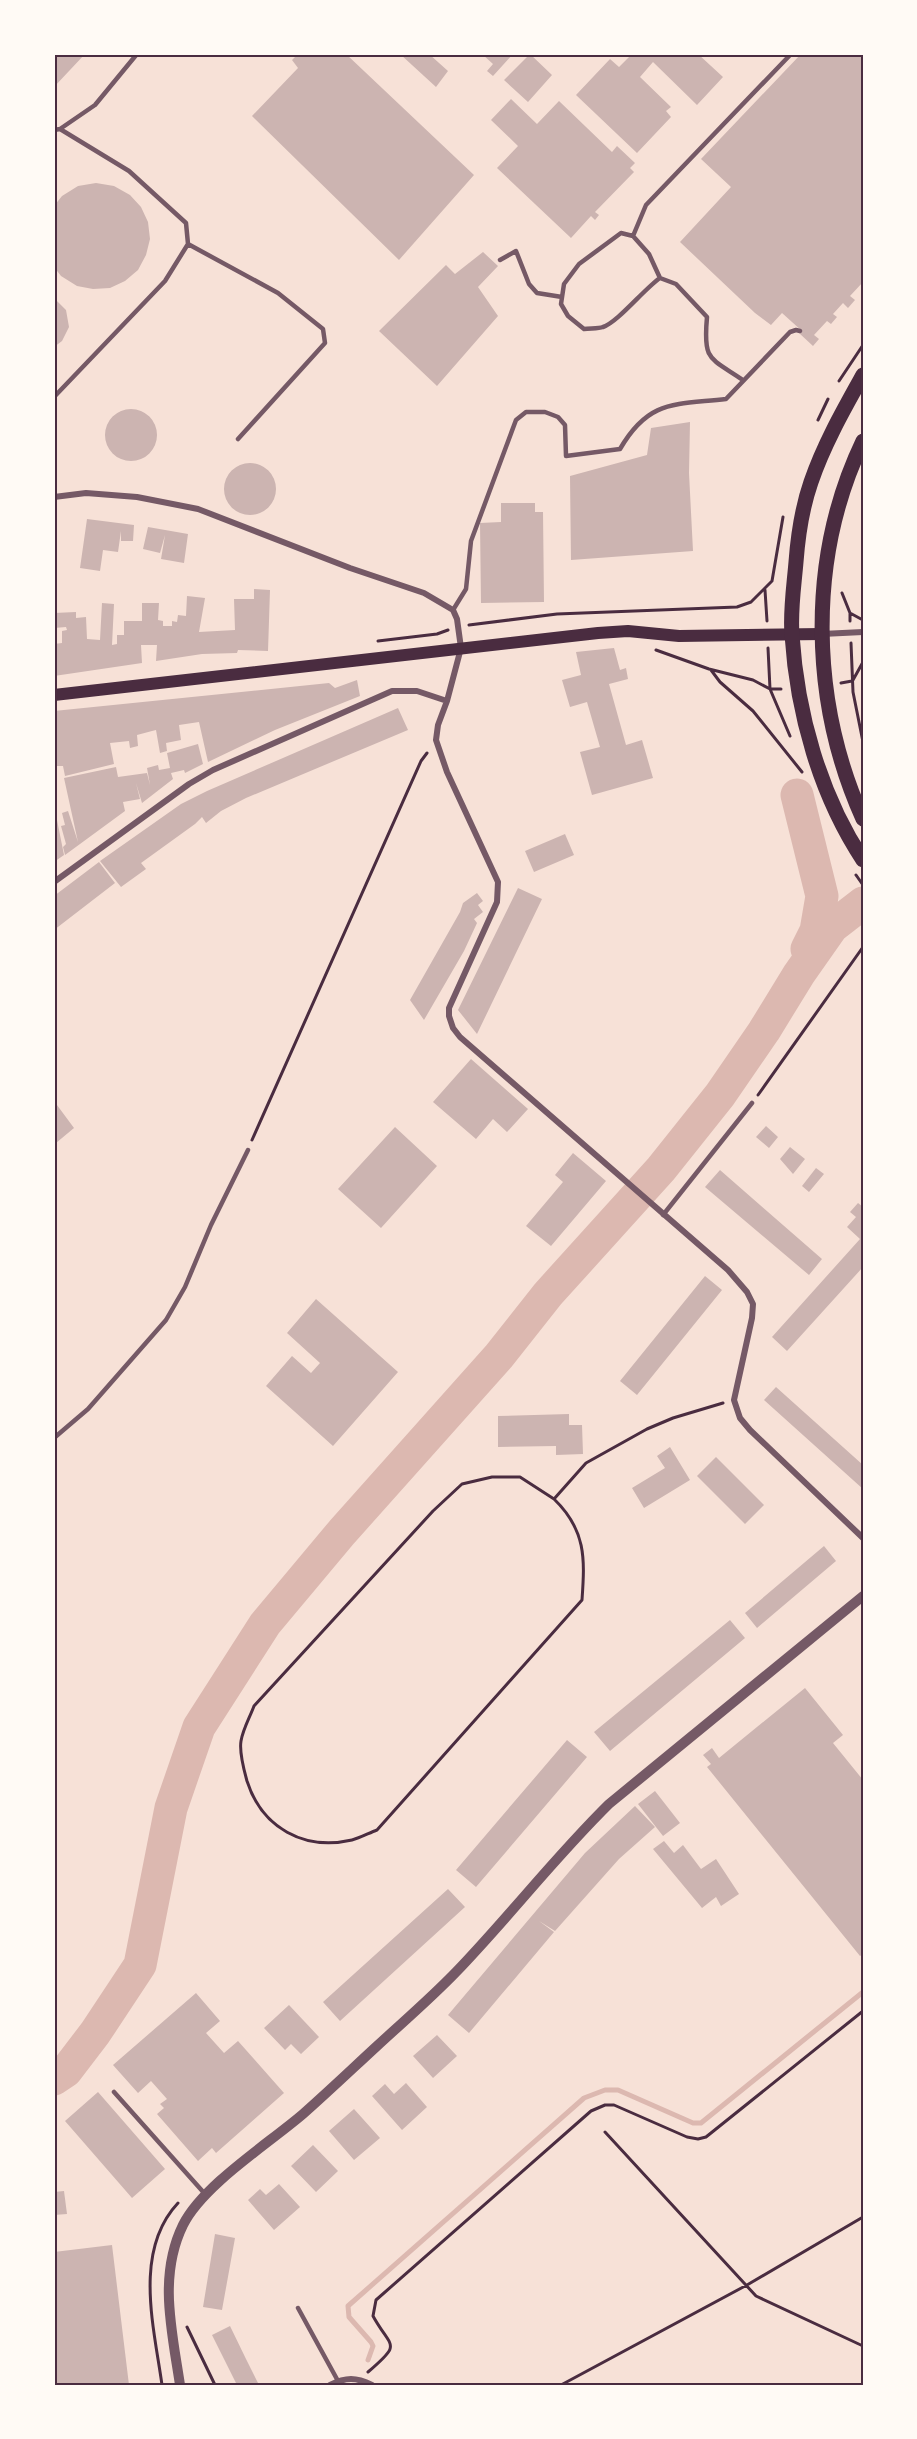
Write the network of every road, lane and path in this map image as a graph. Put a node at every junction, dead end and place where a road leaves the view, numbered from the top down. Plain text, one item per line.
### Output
1 (137, 54) edge
2 (791, 54) edge
3 (57, 129) edge
4 (633, 236) junction
5 (188, 244) junction
6 (500, 260) dead end
7 (660, 278) junction
8 (562, 297) junction
9 (801, 331) dead end
10 (863, 375) edge
11 (742, 380) junction
12 (54, 397) edge
13 (237, 439) dead end
14 (863, 441) edge
15 (54, 497) edge
16 (772, 581) dead end
17 (824, 586) junction
18 (453, 610) junction
19 (850, 613) junction
20 (863, 620) edge
21 (458, 627) junction
22 (863, 632) edge
23 (850, 633) junction
24 (822, 634) junction
25 (792, 635) junction
26 (376, 641) dead end
27 (461, 648) junction
28 (649, 648) dead end
29 (863, 662) edge
30 (709, 669) junction
31 (852, 681) junction
32 (770, 689) dead end
33 (54, 695) edge
34 (447, 701) junction
35 (436, 740) junction
36 (863, 742) edge
37 (807, 779) dead end
38 (863, 819) edge
39 (863, 860) edge
40 (54, 882) edge
41 (863, 947) edge
42 (752, 1103) joint
43 (248, 1150) joint
44 (663, 1215) junction
45 (734, 1400) junction
46 (54, 1438) edge
47 (554, 1499) junction
48 (863, 1538) edge
49 (863, 1596) edge
50 (863, 2011) edge
51 (114, 2092) dead end
52 (605, 2132) dead end
53 (207, 2196) junction
54 (863, 2217) edge
55 (747, 2285) junction
56 (298, 2308) dead end
57 (185, 2322) dead end
58 (863, 2346) edge
59 (360, 2379) junction
60 (338, 2381) junction
61 (180, 2385) edge
62 (215, 2385) edge
63 (330, 2385) edge
64 (372, 2385) edge
65 (561, 2385) edge

1 - 3 lane
2 - 4 lane
3 - 5 lane
4 - 7 lane
4 - 8 lane
5 - 12 lane
5 - 13 lane
6 - 8 lane
7 - 8 lane
7 - 11 lane
9 - 11 lane
10 - 25 main road
11 - 18 lane
14 - 17 main road
15 - 18 street
16 - 21 path
17 - 19 path
17 - 24 main road
18 - 21 street
19 - 20 path
19 - 23 path
21 - 26 path
21 - 27 street
22 - 23 street
23 - 24 street
23 - 31 path
24 - 25 main road
24 - 38 main road
25 - 27 main road
25 - 39 main road
27 - 33 main road
27 - 34 street
28 - 30 path
29 - 31 path
30 - 32 path
30 - 37 path
31 - 36 path
34 - 35 street
34 - 40 street
35 - 43 path
35 - 44 street
41 - 42 path
42 - 44 lane
43 - 46 lane
44 - 45 street
45 - 47 path
45 - 48 street
47 - 47 path
49 - 53 street
50 - 59 path
51 - 53 lane
52 - 55 path
53 - 61 street
54 - 55 path
55 - 58 path
55 - 65 path
56 - 60 lane
57 - 62 path
59 - 60 street
59 - 64 street
60 - 63 street

